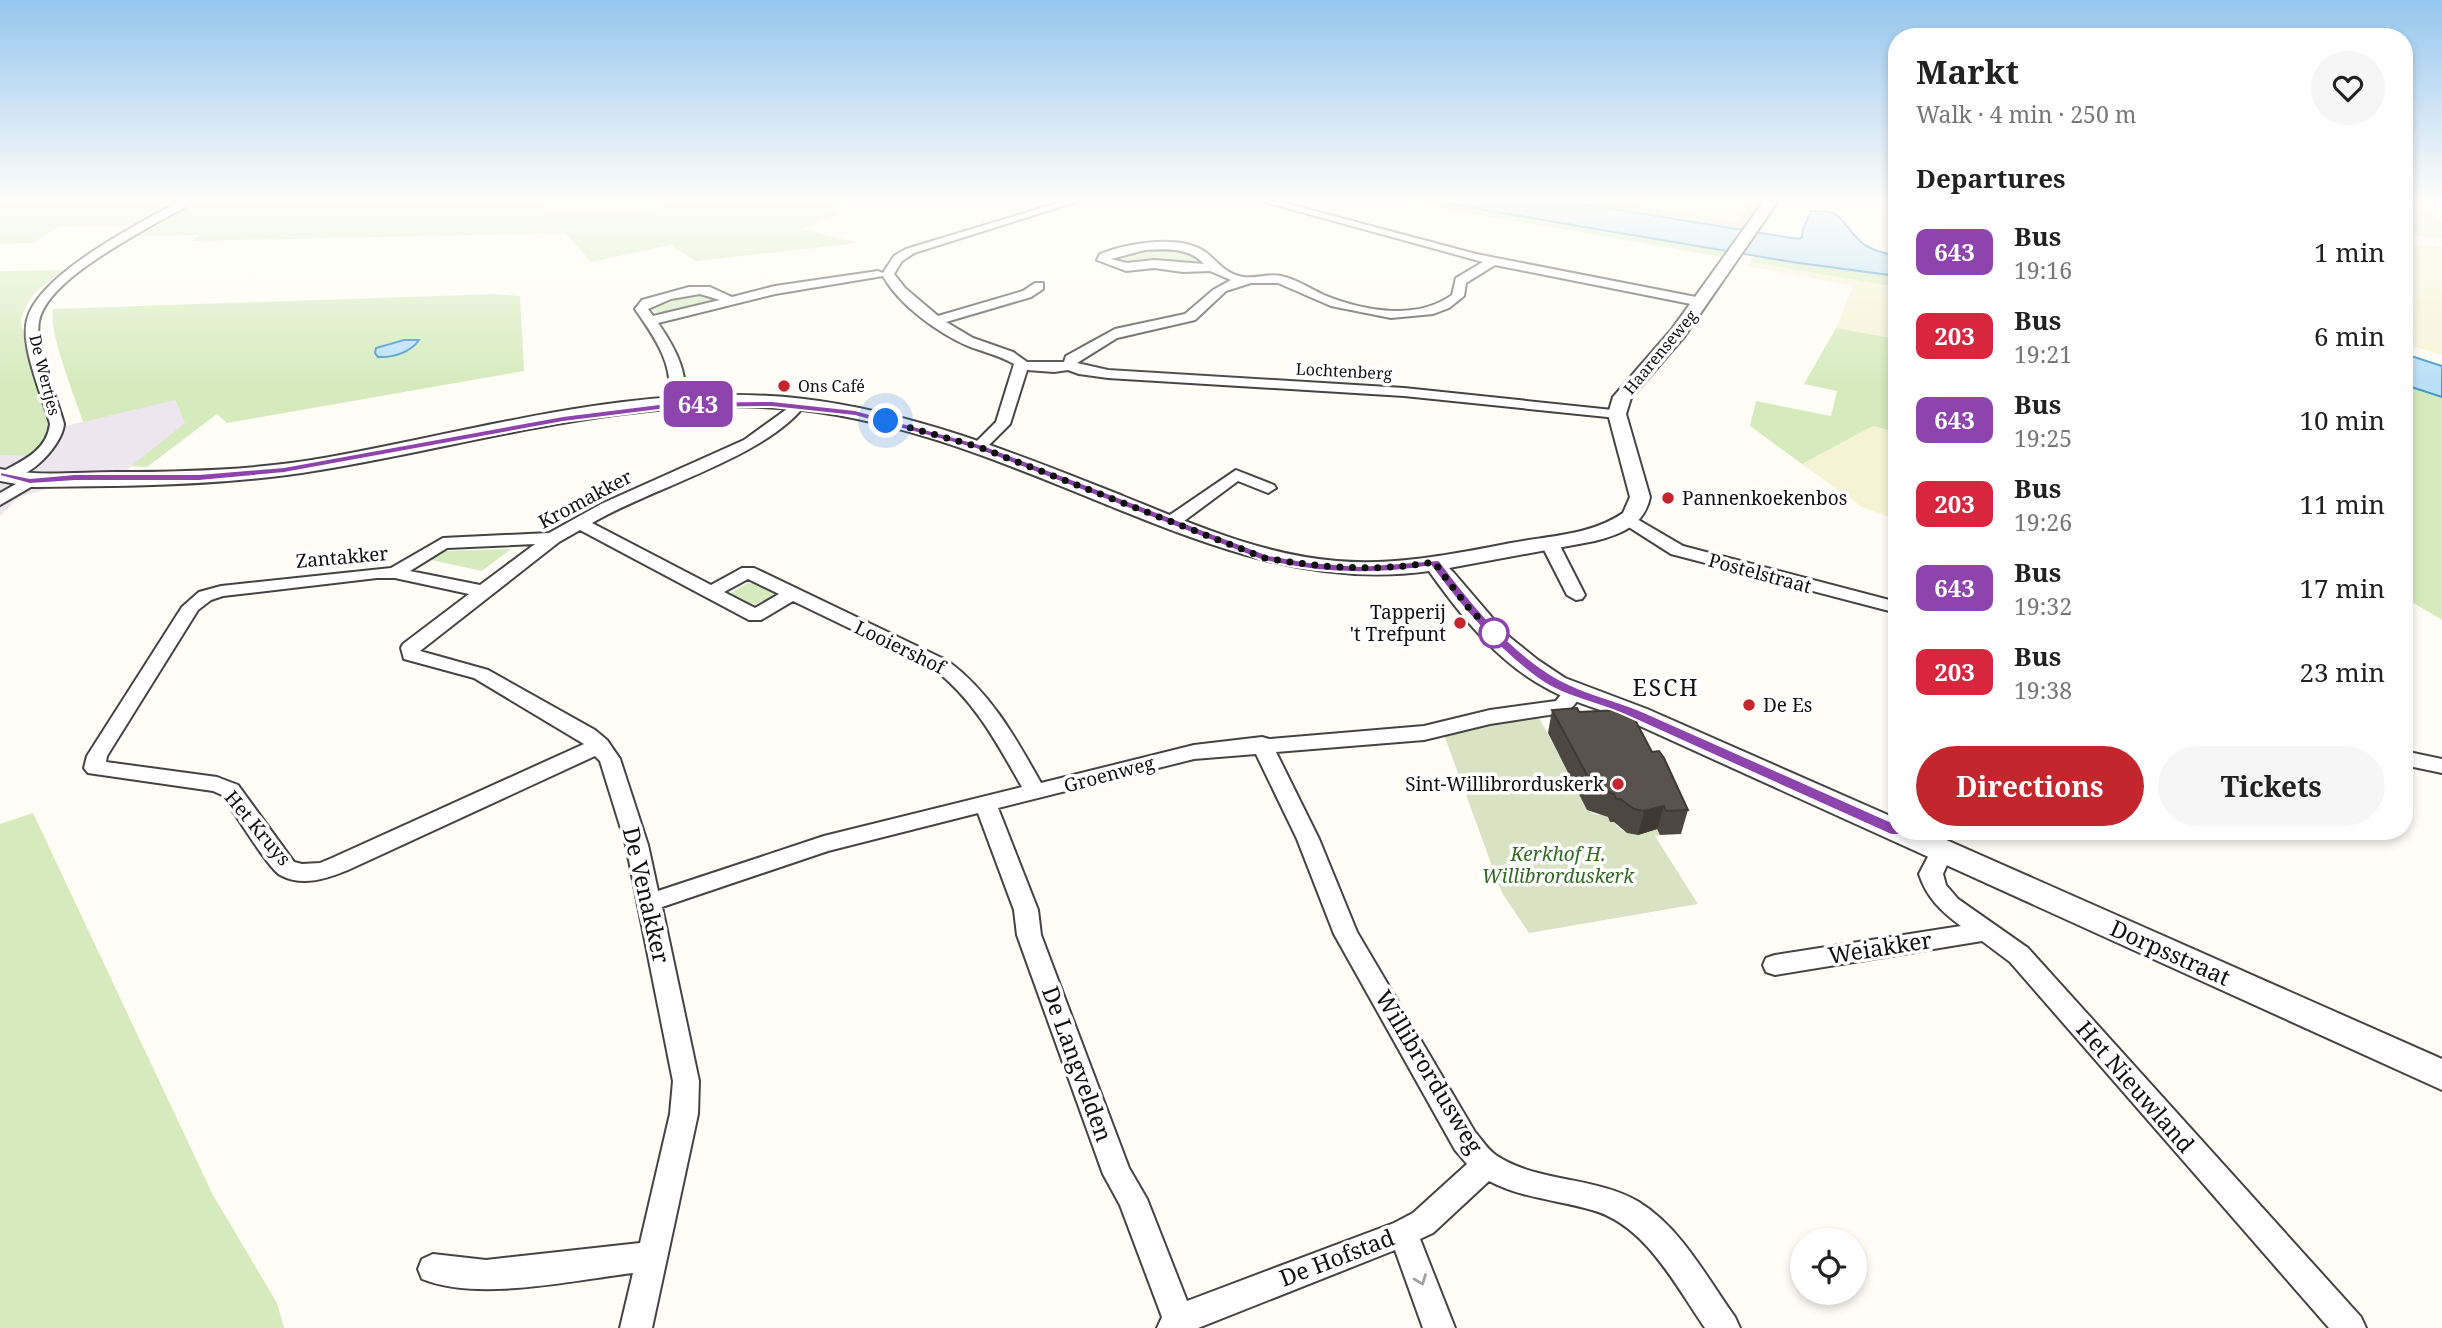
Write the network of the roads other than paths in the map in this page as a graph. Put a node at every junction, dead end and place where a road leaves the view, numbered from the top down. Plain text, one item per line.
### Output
1 (87, 263) edge
2 (894, 263) edge
3 (1113, 263) edge
4 (1209, 263) edge
5 (1490, 263) edge
6 (1503, 263) edge
7 (1727, 263) edge
8 (1212, 267) junction
9 (878, 275) dead end
10 (1244, 281) junction
11 (1039, 286) dead end
12 (1701, 302) junction
13 (938, 320) junction
14 (1070, 365) junction
15 (1021, 366) junction
16 (675, 405) junction
17 (798, 405) junction
18 (1617, 414) junction
19 (979, 447) junction
20 (3, 476) edge
21 (30, 481) junction
22 (1268, 488) dead end
23 (0, 500) edge
24 (1630, 520) junction
25 (579, 522) junction
26 (1170, 523) junction
27 (553, 538) junction
28 (1549, 542) junction
29 (1434, 562) junction
30 (395, 573) junction
31 (482, 591) junction
32 (710, 593) junction
33 (791, 594) junction
34 (1576, 595) dead end
35 (205, 596) joint
36 (1888, 606) edge
37 (1573, 692) junction
38 (1262, 744) junction
39 (600, 745) junction
40 (2413, 760) edge
41 (2442, 766) edge
42 (1036, 793) junction
43 (986, 805) junction
44 (1888, 827) edge
45 (1918, 840) edge
46 (1942, 851) junction
47 (648, 903) junction
48 (1986, 931) junction
49 (1775, 965) dead end
50 (2442, 1075) edge
51 (1486, 1165) junction
52 (1403, 1233) junction
53 (652, 1256) junction
54 (433, 1269) dead end
55 (1176, 1324) edge
56 (636, 1328) edge
57 (1439, 1328) edge
58 (1724, 1328) edge
59 (2350, 1328) edge

1 - 20 street, De Wertjes
2 - 13 street
3 - 8 street
4 - 8 street
5 - 10 street
6 - 12 street
7 - 12 street, Haarenseweg
8 - 10 street
9 - 16 street
10 - 14 street
11 - 13 street
12 - 18 street, Haarenseweg
13 - 15 street
14 - 15 street, Lochtenberg
14 - 18 street, Lochtenberg
15 - 19 street
16 - 17 street
16 - 21 street
17 - 19 street
17 - 25 street, Kromakker
18 - 24 street, Haarenseweg
19 - 26 street
20 - 21 street
21 - 23 street
22 - 26 street
24 - 28 street
24 - 36 street, Postelstraat
25 - 27 street, Kromakker
25 - 32 street
26 - 29 street
27 - 30 street
27 - 31 street, Kromakker
28 - 29 street
28 - 34 street
29 - 37 street, Dorpsstraat
30 - 31 street, Zantakker
30 - 35 street, Zantakker
31 - 39 street, Kromakker
32 - 33 street, Looiershof
32 - 33 street
33 - 42 street, Looiershof
35 - 39 street, Het Kruys
37 - 38 street, Groenweg
37 - 44 street, Dorpsstraat
38 - 42 street, Groenweg
38 - 51 street, Willibrordusweg
39 - 47 street, De Venakker
40 - 41 street
42 - 43 street, Groenweg
43 - 47 street, Groenweg
43 - 55 street, De Langvelden
45 - 46 street, Dorpsstraat
46 - 48 street, Het Nieuwland
46 - 50 street, Dorpsstraat
47 - 53 street, De Venakker
48 - 49 street, Weiakker
48 - 59 street, Het Nieuwland
51 - 52 street, De Hofstad
51 - 58 street, Willibrordusweg
52 - 55 street, De Hofstad
52 -> 57 street
53 - 54 street
53 - 56 street, De Venakker

